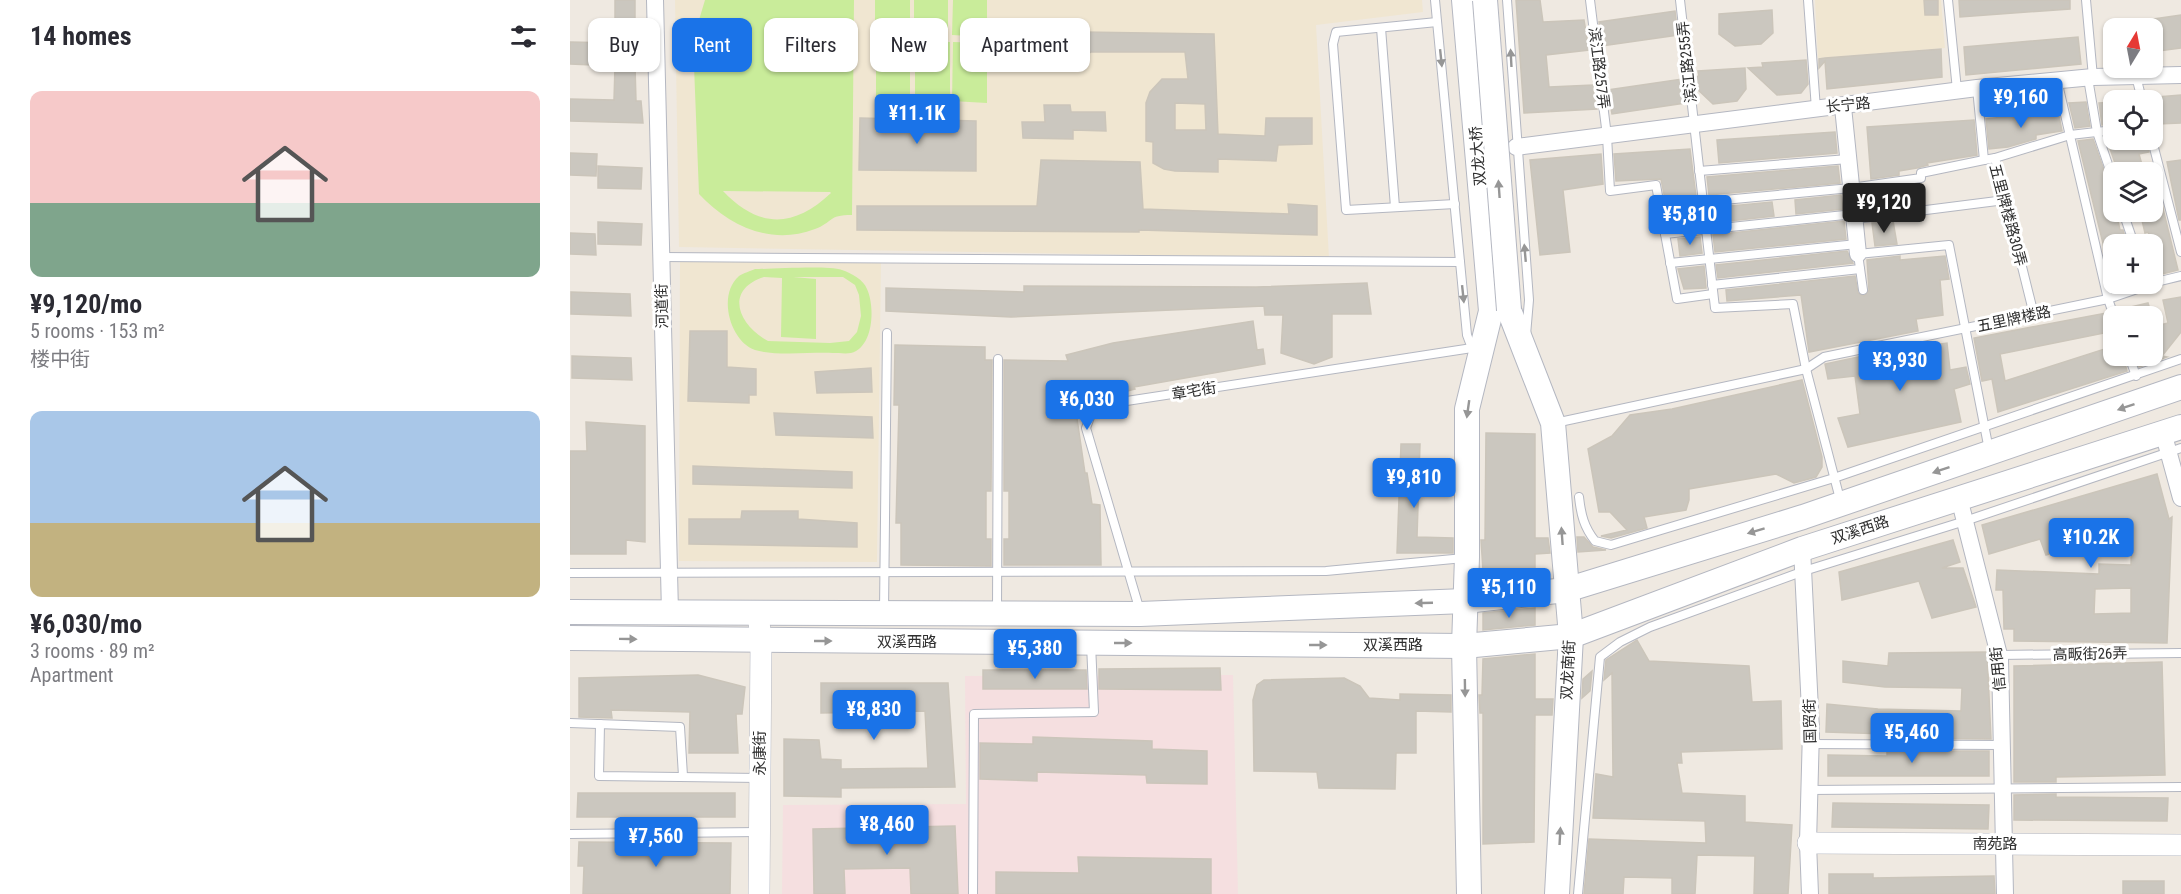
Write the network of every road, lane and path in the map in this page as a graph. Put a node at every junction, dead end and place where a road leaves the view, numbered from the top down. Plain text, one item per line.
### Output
1 (655, 0) edge
2 (1435, 0) edge
3 (1464, 0) edge
4 (1485, 0) edge
5 (1507, 0) edge
6 (1590, 0) edge
7 (1680, 0) edge
8 (1808, 0) edge
9 (1948, 0) edge
10 (2086, 0) edge
11 (1437, 22) junction
12 (1381, 28) junction
13 (2163, 75) edge
14 (2181, 75) edge
15 (2091, 77) junction
16 (2103, 77) edge
17 (2057, 80) junction
18 (1977, 88) junction
19 (1957, 90) junction
20 (1843, 107) junction
21 (1816, 109) junction
22 (1694, 124) junction
23 (2103, 131) edge
24 (2097, 132) junction
25 (2070, 135) junction
26 (1607, 136) junction
27 (1516, 147) junction
28 (2155, 150) edge
29 (1995, 158) junction
30 (1848, 159) junction
31 (1984, 160) junction
32 (2107, 162) edge
33 (1699, 171) junction
34 (1851, 188) junction
35 (2005, 200) junction
36 (1703, 201) junction
37 (1455, 204) junction
38 (1660, 206) junction
39 (1395, 207) junction
40 (1854, 216) junction
41 (1706, 230) junction
42 (1665, 234) junction
43 (2181, 252) edge
44 (1858, 255) junction
45 (661, 257) junction
46 (1709, 259) junction
47 (1460, 262) junction
48 (1670, 263) junction
49 (2181, 276) edge
50 (2163, 280) edge
51 (1713, 289) junction
52 (1863, 290) dead end
53 (2122, 294) edge
54 (2108, 299) junction
55 (2110, 306) edge
56 (1500, 311) junction
57 (2034, 315) junction
58 (1965, 329) junction
59 (887, 333) dead end
60 (1525, 353) junction
61 (1475, 357) junction
62 (998, 359) dead end
63 (2181, 359) edge
64 (2132, 366) edge
65 (1806, 369) junction
66 (2136, 376) junction
67 (2181, 387) edge
68 (1553, 423) junction
69 (1984, 425) junction
70 (2173, 440) edge
71 (1989, 453) junction
72 (1834, 478) junction
73 (1579, 497) dead end
74 (1959, 498) junction
75 (2181, 498) edge
76 (1841, 504) junction
77 (1965, 521) junction
78 (1467, 557) junction
79 (1803, 560) junction
80 (1128, 572) junction
81 (570, 573) edge
82 (669, 573) junction
83 (885, 573) junction
84 (997, 573) junction
85 (1566, 590) junction
86 (1465, 601) junction
87 (570, 612) edge
88 (670, 612) junction
89 (758, 612) junction
90 (884, 613) junction
91 (997, 614) junction
92 (1140, 614) junction
93 (1570, 636) junction
94 (570, 638) edge
95 (761, 641) junction
96 (1091, 643) junction
97 (1464, 646) junction
98 (2181, 653) edge
99 (1999, 655) junction
100 (570, 723) edge
101 (600, 724) junction
102 (1810, 744) junction
103 (2002, 745) junction
104 (683, 776) junction
105 (760, 778) junction
106 (2181, 787) edge
107 (2003, 789) junction
108 (1809, 790) junction
109 (759, 832) junction
110 (570, 834) edge
111 (1808, 843) junction
112 (2004, 844) junction
113 (2181, 845) edge
114 (759, 894) edge
115 (973, 894) edge
116 (1469, 894) edge
117 (1557, 894) edge
118 (1578, 894) edge
119 (1810, 894) edge
120 (2005, 894) edge

1 - 45 street, 河道街
2 - 11 lane
3 - 56 main road, 双龙大桥
56 -> 4 main road, 双龙大桥, bridge
27 -> 5 lane
6 - 26 lane, 滨江路257弄
7 - 22 lane, 滨江路255弄
8 - 21 lane
9 - 19 lane
10 - 15 lane
11 - 12 lane
11 -> 37 lane
12 - 39 lane
12 - 39 lane
13 - 14 street, 长宁路
15 - 16 street, 长宁路
15 - 17 street, 长宁路
15 - 24 lane
17 - 18 street, 长宁路
17 - 25 lane
18 - 19 street, 长宁路
18 - 31 lane, 五里牌楼路30弄
19 - 20 street, 长宁路
20 - 21 street, 长宁路
20 - 30 street
21 - 22 street, 长宁路
22 - 26 street, 长宁路
22 - 33 lane, 滨江路255弄
23 - 24 lane
24 - 25 lane
24 - 32 lane
25 - 29 lane
25 - 54 lane
26 - 27 street, 长宁路
26 - 38 lane, 滨江路257弄
60 -> 27 lane
28 - 43 lane
29 - 31 lane, 五里牌楼路30弄
29 - 35 lane, 五里牌楼路30弄
30 - 33 lane
30 - 34 street
31 - 34 lane
33 - 36 lane, 滨江路255弄
34 - 36 lane
34 - 40 street
35 - 40 lane
35 - 57 lane, 五里牌楼路30弄
36 - 38 lane
36 - 41 lane, 滨江路255弄
37 - 39 lane
37 - 47 lane
38 - 42 lane
40 - 41 lane
40 - 44 street
41 - 42 lane
41 - 46 lane, 滨江路255弄
42 - 48 lane
44 - 46 lane
44 - 51 lane
44 - 52 lane
44 - 58 lane
45 - 47 lane
45 - 82 street, 河道街
46 - 48 lane
46 - 51 lane, 滨江路255弄
47 -> 61 lane
48 - 51 lane
49 - 50 lane, 五里牌楼路
51 - 65 lane
53 - 54 lane, 五里牌楼路
54 - 55 lane
54 - 57 lane, 五里牌楼路
56 - 60 main road, 双龙南街
56 - 61 main road
57 - 58 lane, 五里牌楼路
58 - 65 lane, 五里牌楼路
58 - 69 lane
59 - 83 lane
60 - 68 main road, 双龙南街
61 -> 78 main road
61 - 80 lane, 章宅街
62 - 84 lane
63 - 66 lane
64 - 66 lane
65 - 68 lane, 五里牌楼路
65 - 72 lane
66 - 69 lane
67 -> 71 main road, 双溪西路
85 -> 68 main road, 双龙南街
69 - 71 lane
69 - 72 lane
70 - 74 main road, 双溪西路
70 - 75 street
70 - 77 lane
71 -> 76 main road, 双溪西路
72 - 73 lane
72 - 76 lane
74 - 77 street, 信用街
74 - 79 main road, 双溪西路
76 -> 85 main road, 双溪西路
77 - 79 lane
77 - 99 street, 信用街
78 - 80 lane
78 - 86 main road
79 - 93 main road, 双溪西路
79 - 102 street, 国贸街
79 - 118 lane
80 - 84 lane
80 - 92 lane, 章宅街
81 - 82 lane
82 - 83 lane
82 - 88 street, 河道街
83 - 84 lane
83 - 90 lane
84 - 91 lane
85 - 86 main road, 双溪西路
85 - 93 main road, 双龙南街
86 -> 92 main road, 双溪西路
86 - 97 main road
87 - 88 main road, 双溪西路
88 - 89 main road, 双溪西路
89 - 90 main road, 双溪西路
89 - 95 street, 永康街
90 - 91 main road, 双溪西路
91 - 92 main road, 双溪西路
93 - 97 main road, 双溪西路
117 -> 93 main road, 双龙南街
94 -> 95 main road, 双溪西路
95 -> 96 main road, 双溪西路
95 - 105 street, 永康街
96 -> 97 main road, 双溪西路
96 - 115 lane
97 -> 116 main road
98 - 99 lane, 高畈街26弄
99 - 103 street, 信用街
100 - 101 lane
101 - 104 lane
101 - 104 lane
102 - 103 lane
102 - 108 street, 国贸街
103 - 107 street, 信用街
104 - 105 lane
105 - 109 street, 永康街
106 - 107 lane
107 - 108 lane
107 - 112 street, 信用街
108 - 111 street, 国贸街
109 - 110 lane
109 - 114 street, 永康街
111 - 112 street, 南苑路
111 - 119 street, 国贸街
112 - 113 street, 南苑路
112 - 120 street, 信用街

